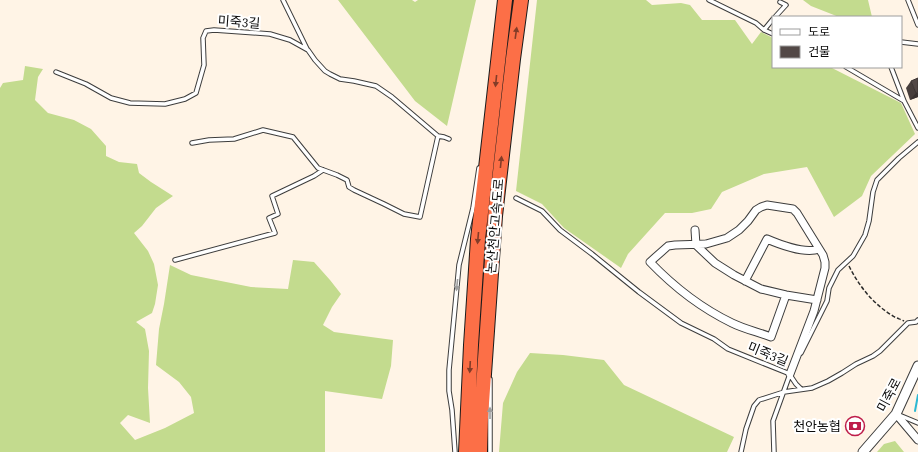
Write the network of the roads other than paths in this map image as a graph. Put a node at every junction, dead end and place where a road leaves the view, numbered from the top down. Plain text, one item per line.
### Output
1 (283, 0) edge
2 (505, 0) edge
3 (520, 0) edge
4 (709, 0) edge
5 (908, 0) edge
6 (780, 2) dead end
7 (776, 16) edge
8 (772, 21) edge
9 (918, 25) edge
10 (764, 30) junction
11 (772, 34) edge
12 (902, 42) edge
13 (918, 44) edge
14 (308, 50) junction
15 (848, 68) edge
16 (892, 68) edge
17 (56, 72) dead end
18 (904, 101) junction
19 (918, 128) edge
20 (438, 136) junction
21 (449, 139) dead end
22 (918, 142) edge
23 (192, 143) dead end
24 (480, 164) dead end
25 (323, 170) junction
26 (516, 198) dead end
27 (695, 230) dead end
28 (696, 245) junction
29 (819, 249) junction
30 (174, 260) dead end
31 (490, 281) junction
32 (745, 281) junction
33 (494, 295) dead end
34 (786, 295) junction
35 (817, 300) junction
36 (917, 321) edge
37 (918, 366) edge
38 (491, 372) dead end
39 (790, 374) junction
40 (801, 389) junction
41 (784, 392) junction
42 (896, 414) junction
43 (918, 423) edge
44 (918, 440) edge
45 (455, 452) edge
46 (466, 452) edge
47 (480, 452) edge
48 (490, 452) edge
49 (741, 452) edge
50 (774, 452) edge
51 (863, 452) edge

1 - 14 lane
2 -> 46 highway, 논산천안고속도로
31 -> 3 highway, 논산천안고속도로
4 - 10 lane
5 - 9 lane
6 - 7 lane
8 - 10 lane
10 - 11 lane
12 - 13 lane
14 - 17 lane, 미죽3길
14 - 20 lane, 미죽3길
15 - 18 lane
16 - 18 lane
18 - 19 lane
20 - 21 lane, 미죽3길
20 - 25 lane
22 - 39 lane, 미죽3길
23 - 25 lane
24 -> 45 lane
25 - 30 lane
26 - 39 lane, 미죽3길
27 - 28 street
28 - 29 street
28 - 32 street
28 - 34 street
29 - 32 street
29 - 35 street
31 - 33 lane
31 - 47 highway, 논산천안고속도로
32 - 34 street
34 - 35 street
35 - 39 street
36 - 40 lane
37 - 42 street, 미죽로
48 -> 38 lane
39 - 40 lane
39 - 41 lane
40 - 41 lane
41 - 49 lane
41 - 50 lane
42 - 43 lane
42 - 44 street
42 - 51 street, 미죽로

